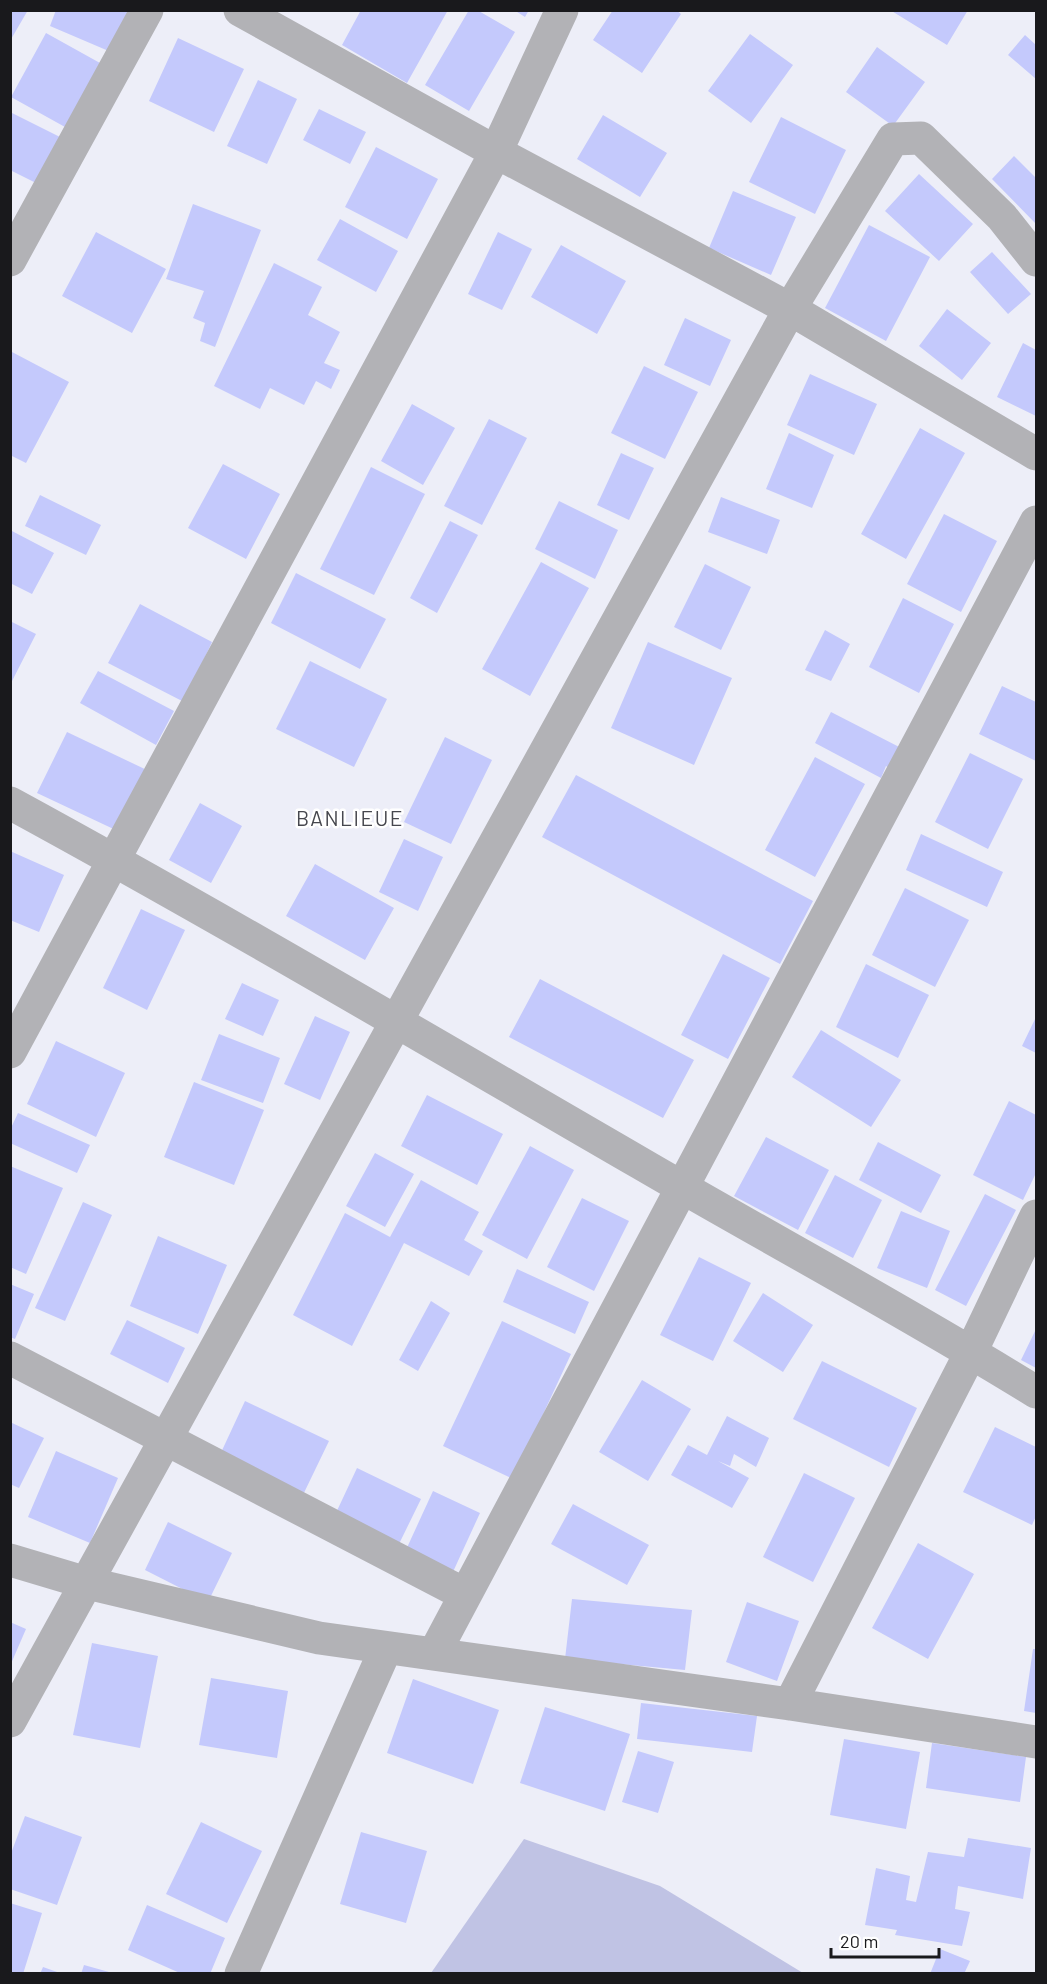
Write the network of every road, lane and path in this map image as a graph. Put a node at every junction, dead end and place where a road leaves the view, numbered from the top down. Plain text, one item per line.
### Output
1 (147, 10) edge
2 (240, 10) edge
3 (562, 10) edge
4 (496, 152) junction
5 (10, 260) edge
6 (1036, 260) edge
7 (790, 309) junction
8 (1036, 454) edge
9 (1036, 522) edge
10 (10, 803) edge
11 (114, 859) junction
12 (397, 1022) junction
13 (10, 1052) edge
14 (681, 1187) junction
15 (1036, 1216) edge
16 (971, 1352) junction
17 (10, 1358) edge
18 (1036, 1392) edge
19 (166, 1439) junction
20 (10, 1560) edge
21 (87, 1583) junction
22 (464, 1594) junction
23 (386, 1648) junction
24 (434, 1654) junction
25 (790, 1704) junction
26 (10, 1721) edge
27 (1036, 1742) edge
28 (241, 1974) edge

1 - 5 street
2 - 4 street
3 - 4 street
4 - 7 street
4 - 11 street
6 - 7 street
7 - 8 street
7 - 12 street
9 - 14 street
10 - 11 street
11 - 12 street
11 - 13 street
12 - 14 street
12 - 19 street
14 - 16 street
14 - 22 street
15 - 16 street
16 - 18 street
16 - 25 street
17 - 19 street
19 - 21 street
19 - 22 street
20 - 21 street
21 - 23 street
21 - 26 street
22 - 24 street
23 - 24 street
23 - 28 street
24 - 25 street
25 - 27 street

